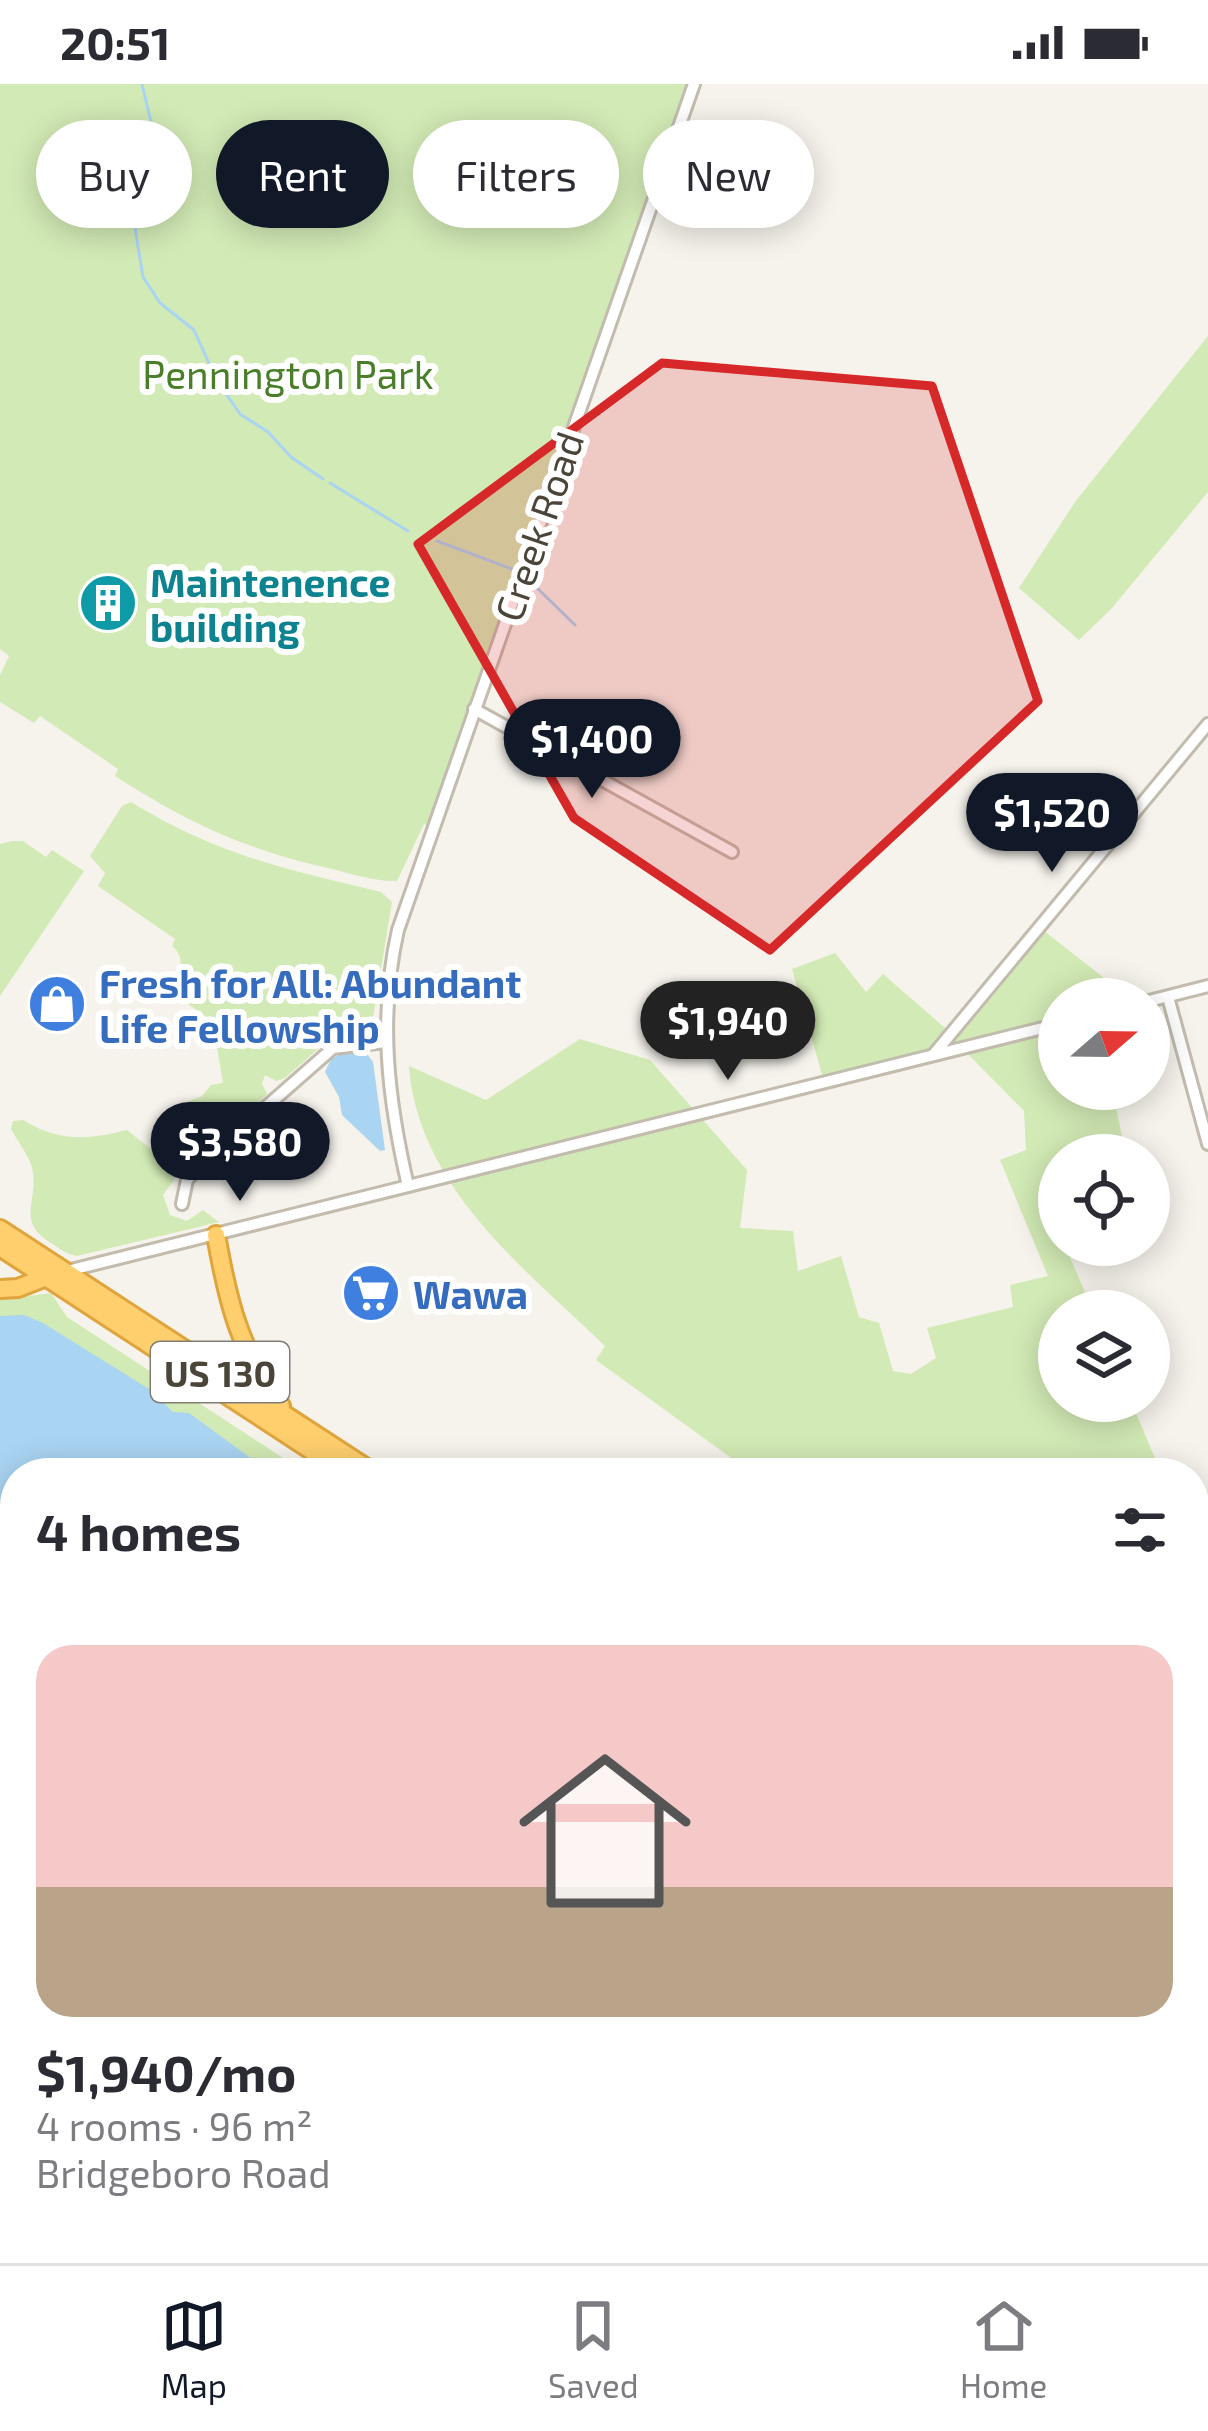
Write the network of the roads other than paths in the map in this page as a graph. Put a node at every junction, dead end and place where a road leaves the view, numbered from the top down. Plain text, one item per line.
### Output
1 (694, 84) edge
2 (474, 709) junction
3 (1208, 724) edge
4 (732, 853) dead end
5 (1208, 986) edge
6 (1170, 996) edge
7 (1170, 1004) edge
8 (1038, 1029) edge
9 (385, 1042) junction
10 (933, 1055) junction
11 (1208, 1079) edge
12 (1192, 1083) junction
13 (1208, 1144) edge
14 (408, 1186) junction
15 (182, 1204) dead end
16 (0, 1229) edge
17 (216, 1234) junction
18 (0, 1247) edge
19 (56, 1274) junction
20 (0, 1289) edge
21 (288, 1417) junction
22 (324, 1458) edge
23 (351, 1458) edge

1 - 2 street, Creek Road
2 - 4 street
2 - 9 street, Creek Road
3 - 10 street
5 - 6 street
7 - 12 street
8 - 10 street
9 - 14 street, Creek Road
9 - 15 street
10 - 14 street
11 - 12 street
12 - 13 street
14 - 17 street
16 - 19 highway, US 130
17 - 19 street
17 - 21 highway
18 - 19 highway, US 130
19 - 20 highway
19 - 21 highway, US 130
19 - 22 highway, US 130
21 - 23 highway, US 130

